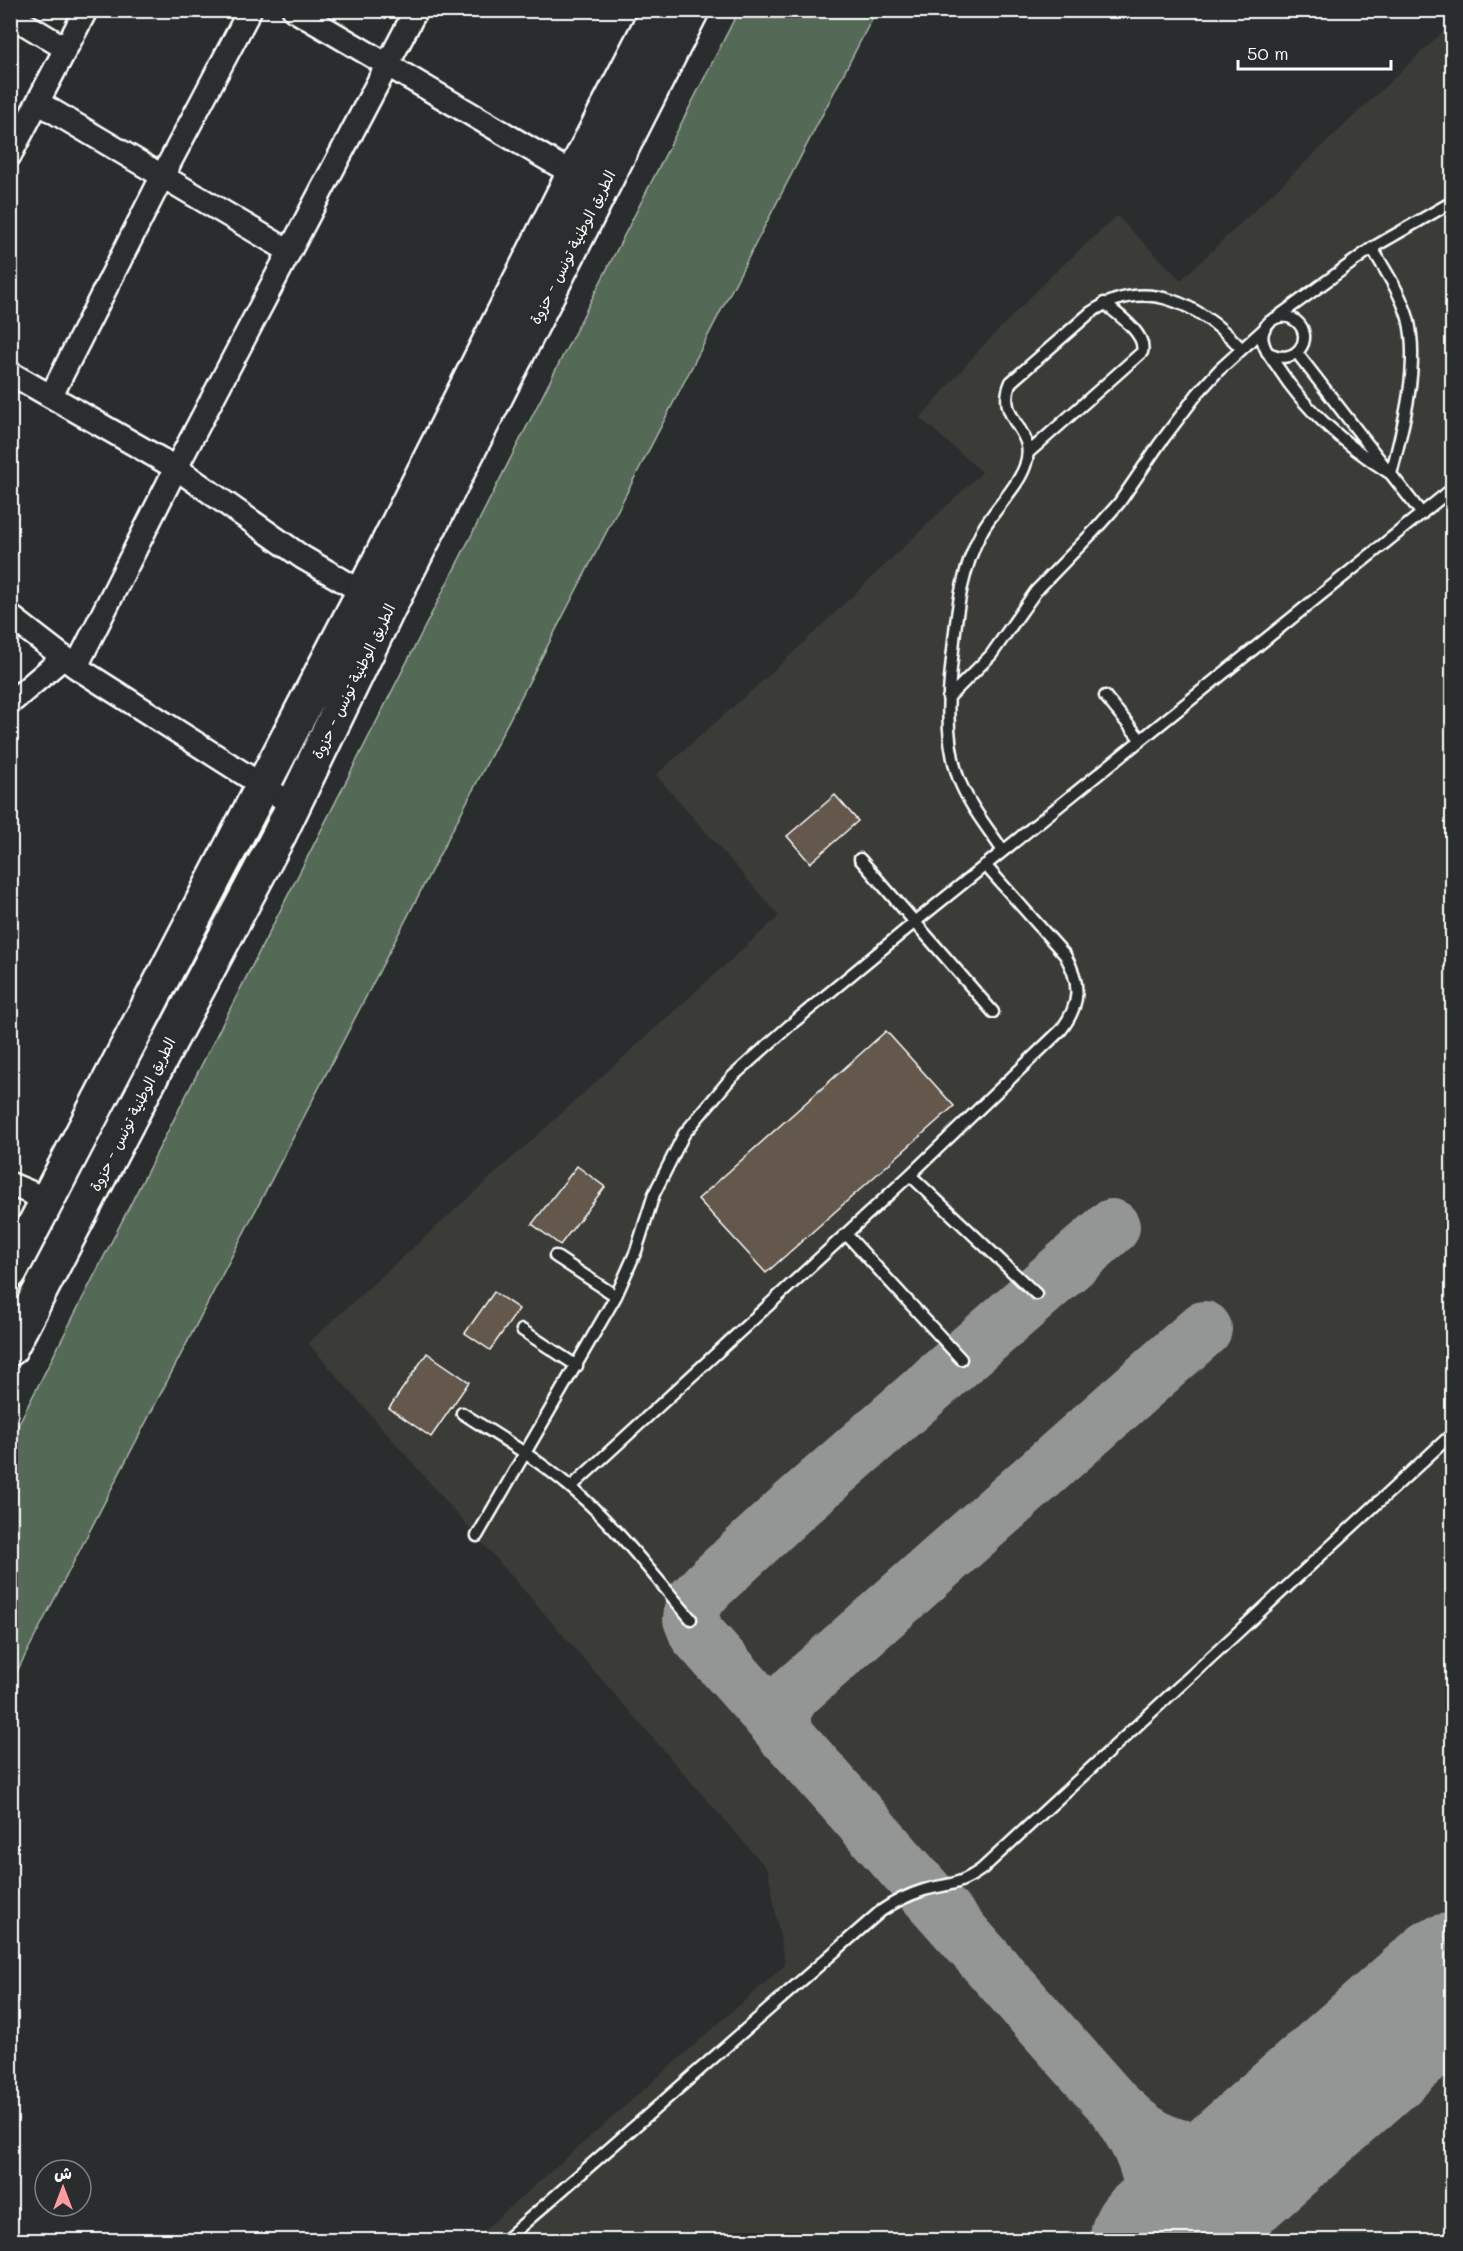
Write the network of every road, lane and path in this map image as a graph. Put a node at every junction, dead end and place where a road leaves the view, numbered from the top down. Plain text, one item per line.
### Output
1 (86, 10) edge
2 (250, 10) edge
3 (294, 10) edge
4 (416, 10) edge
5 (658, 10) edge
6 (693, 10) edge
7 (10, 15) edge
8 (65, 48) junction
9 (387, 65) junction
10 (39, 103) junction
11 (10, 155) edge
12 (163, 175) junction
13 (573, 175) junction
14 (601, 190) junction
15 (1452, 202) edge
16 (1372, 248) junction
17 (289, 251) junction
18 (1104, 303) junction
19 (1276, 318) junction
20 (1264, 328) junction
21 (1241, 348) junction
22 (1268, 351) junction
23 (1297, 352) junction
24 (10, 373) edge
25 (51, 396) junction
26 (1028, 453) junction
27 (176, 468) junction
28 (1391, 474) junction
29 (1452, 489) edge
30 (1422, 514) junction
31 (376, 600) junction
32 (10, 616) edge
33 (70, 662) junction
34 (1105, 696) dead end
35 (948, 698) junction
36 (10, 703) edge
37 (1141, 740) junction
38 (262, 788) junction
39 (293, 806) junction
40 (1003, 851) junction
41 (860, 859) dead end
42 (985, 865) junction
43 (915, 922) junction
44 (993, 1012) dead end
45 (910, 1174) junction
46 (10, 1184) edge
47 (48, 1200) junction
48 (846, 1234) junction
49 (555, 1256) dead end
50 (10, 1272) edge
51 (1036, 1294) dead end
52 (616, 1296) junction
53 (522, 1330) dead end
54 (11, 1349) edge
55 (961, 1359) dead end
56 (577, 1366) junction
57 (462, 1413) dead end
58 (1452, 1434) edge
59 (526, 1454) junction
60 (571, 1487) junction
61 (477, 1536) dead end
62 (691, 1619) dead end
63 (505, 2241) edge

1 - 8 street
2 - 12 street
3 - 9 street
4 - 9 street
5 - 13 main road, الطريق الوطنية تونس - حزوة
6 - 14 main road, الطريق الوطنية تونس - حزوة
7 - 8 street
8 - 10 street
9 - 13 street
9 - 17 street
10 - 11 street
10 - 12 street
12 - 17 street
12 - 25 street
13 - 14 street
13 - 31 main road, الطريق الوطنية تونس - حزوة
14 - 31 main road, الطريق الوطنية تونس - حزوة
15 - 16 lane
16 - 19 lane
16 - 28 lane
17 - 27 street
18 - 21 lane
18 - 26 lane
18 - 26 lane
19 - 20 lane
19 - 23 lane
20 - 21 lane
20 - 22 lane
21 - 35 lane
22 - 23 lane
22 - 28 lane
23 - 28 lane
24 - 25 street
25 - 27 street
26 - 35 lane
27 - 31 street
27 - 33 street
28 - 30 lane
29 - 30 lane
30 - 37 lane
31 - 38 main road, الطريق الوطنية تونس - حزوة
31 - 39 main road, الطريق الوطنية تونس - حزوة
32 - 33 street
33 - 36 street
33 - 38 street
34 - 37 lane
35 - 40 lane
37 - 40 lane
38 - 39 street
38 - 47 main road, الطريق الوطنية تونس - حزوة
39 - 54 main road, الطريق الوطنية تونس - حزوة
40 - 42 lane
41 - 43 lane
42 - 43 lane
42 - 45 lane
43 - 44 lane
43 - 52 lane
45 - 48 lane
45 - 51 lane
46 - 47 street
47 - 50 main road, الطريق الوطنية تونس - حزوة
48 - 55 lane
48 - 60 lane
49 - 52 lane
52 - 56 lane
53 - 56 lane
56 - 59 lane
57 - 59 lane
58 - 63 lane
59 - 60 lane
59 - 61 lane
60 - 62 lane

